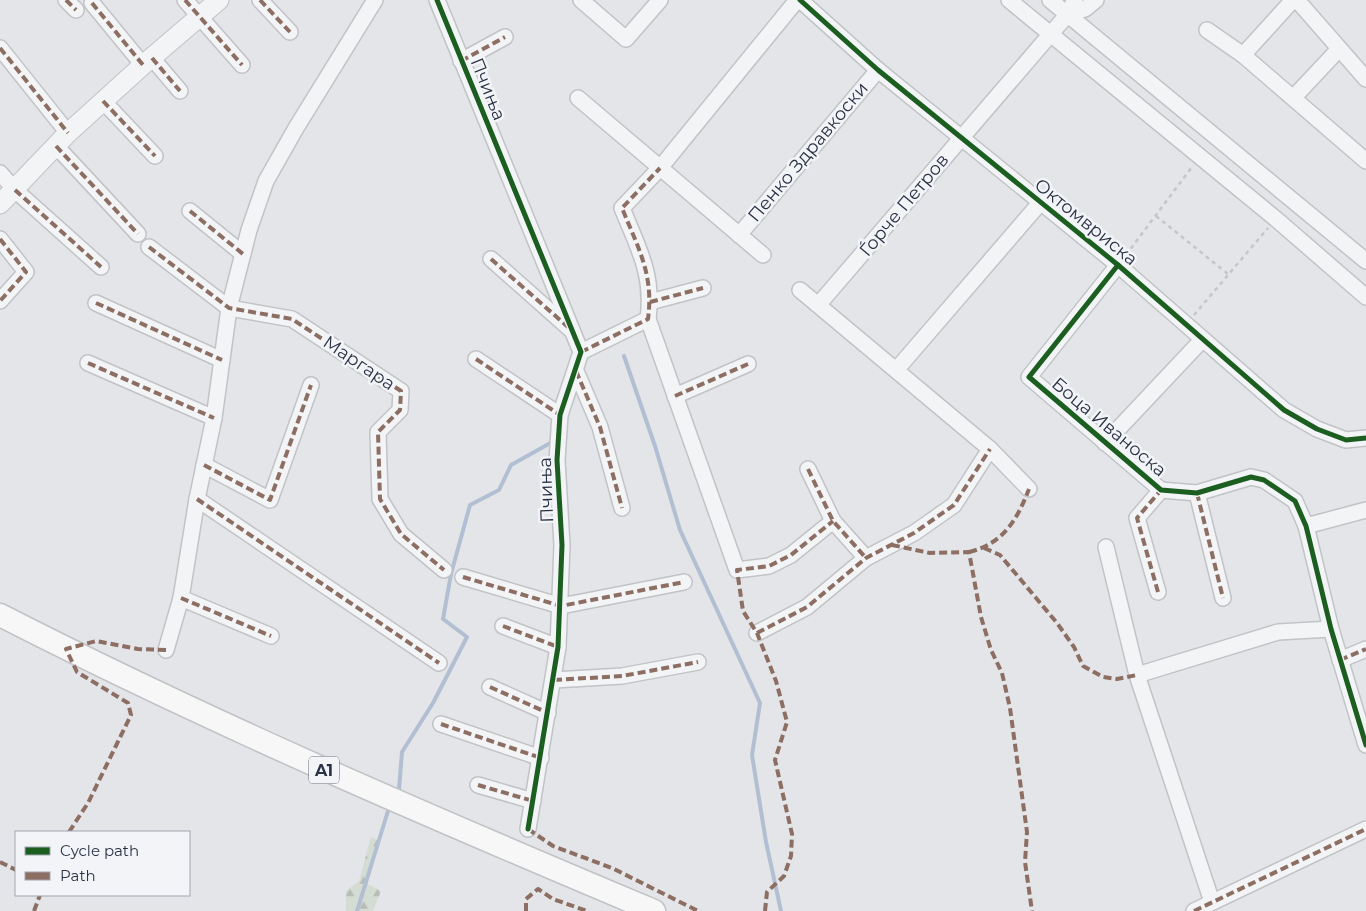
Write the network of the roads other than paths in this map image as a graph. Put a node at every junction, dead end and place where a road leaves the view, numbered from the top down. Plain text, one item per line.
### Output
1 (185, 0) edge
2 (220, 0) edge
3 (260, 0) edge
4 (375, 0) edge
5 (437, 0) edge
6 (580, 0) edge
7 (660, 0) edge
8 (798, 0) edge
9 (1009, 0) edge
10 (1050, 0) edge
11 (1075, 0) edge
12 (1096, 0) edge
13 (1293, 0) edge
14 (1298, 0) edge
15 (92, 3) dead end
16 (1068, 15) junction
17 (200, 18) junction
18 (1207, 30) dead end
19 (290, 32) dead end
20 (1050, 35) junction
21 (505, 38) dead end
22 (0, 48) edge
23 (1339, 48) junction
24 (1243, 56) junction
25 (147, 61) junction
26 (461, 61) junction
27 (242, 66) dead end
28 (878, 70) junction
29 (1366, 79) edge
30 (180, 91) dead end
31 (1294, 97) junction
32 (578, 98) dead end
33 (103, 101) junction
34 (962, 137) junction
35 (62, 140) junction
36 (155, 156) dead end
37 (1366, 161) edge
38 (660, 168) junction
39 (0, 173) edge
40 (15, 190) junction
41 (1293, 200) junction
42 (1040, 203) junction
43 (0, 204) edge
44 (190, 211) dead end
45 (1276, 219) junction
46 (138, 234) dead end
47 (739, 235) junction
48 (0, 239) edge
49 (149, 248) dead end
50 (243, 254) junction
51 (763, 256) dead end
52 (491, 258) dead end
53 (1366, 261) edge
54 (1118, 265) junction
55 (101, 267) dead end
56 (703, 288) dead end
57 (800, 290) dead end
58 (1366, 297) edge
59 (0, 301) edge
60 (650, 302) junction
61 (96, 303) dead end
62 (819, 304) junction
63 (229, 308) junction
64 (648, 319) junction
65 (573, 331) junction
66 (1202, 340) junction
67 (581, 352) junction
68 (476, 358) dead end
69 (222, 360) junction
70 (88, 363) dead end
71 (748, 364) dead end
72 (897, 369) junction
73 (576, 371) junction
74 (311, 385) dead end
75 (675, 396) junction
76 (560, 415) junction
77 (214, 418) junction
78 (1366, 438) edge
79 (1105, 443) junction
80 (990, 449) junction
81 (204, 466) junction
82 (808, 469) dead end
83 (1029, 489) dead end
84 (1161, 490) junction
85 (1197, 493) junction
86 (197, 498) junction
87 (622, 508) dead end
88 (1366, 510) edge
89 (833, 521) junction
90 (1306, 526) junction
91 (1106, 547) dead end
92 (866, 558) junction
93 (444, 570) dead end
94 (463, 577) dead end
95 (684, 582) dead end
96 (1158, 592) dead end
97 (181, 598) junction
98 (1223, 598) dead end
99 (561, 606) junction
100 (0, 615) edge
101 (503, 626) dead end
102 (1331, 629) junction
103 (757, 633) dead end
104 (271, 636) dead end
105 (558, 647) junction
106 (1366, 649) edge
107 (166, 650) dead end
108 (1340, 660) junction
109 (698, 662) dead end
110 (438, 664) dead end
111 (1137, 675) junction
112 (554, 680) junction
113 (490, 687) dead end
114 (548, 713) junction
115 (440, 724) dead end
116 (1365, 741) edge
117 (540, 758) junction
118 (478, 785) dead end
119 (533, 801) junction
120 (1366, 828) edge
121 (528, 829) dead end
122 (1212, 902) junction
123 (654, 911) edge
124 (1194, 911) edge

1 - 17 street
2 - 17 street
3 - 19 street
4 - 50 street
5 - 26 street, Пчиња
6 - 7 street
8 - 28 street, Октомвриска
8 - 38 street
9 - 20 street
10 - 16 street
11 - 16 street, Ѓорче Петров
12 - 16 street, Ѓорче Петров
13 - 24 street
14 - 23 street
15 - 25 street
16 - 20 street, Ѓорче Петров
16 - 41 street
17 - 25 street
17 - 27 street
18 - 24 street
20 - 34 street, Ѓорче Петров
20 - 45 street
21 - 26 street, Пчиња
22 - 35 street
23 - 29 street
23 - 31 street
24 - 31 street
25 - 30 street
25 - 33 street
26 - 65 street, Пчиња
28 - 34 street, Октомвриска
28 - 47 street, Пенко Здравкоски
31 - 37 street
32 - 38 street, Пенко Здравкоски
33 - 35 street
33 - 36 street
34 - 42 street, Октомвриска
34 - 62 street, Ѓорче Петров
35 - 40 street
35 - 46 street
38 - 47 street, Пенко Здравкоски
38 - 60 street
39 - 40 street
40 - 43 street
40 - 55 street
41 - 45 street
41 - 53 street
42 - 54 street, Октомвриска
42 - 72 street
44 - 50 street
45 - 58 street
47 - 51 street, Пенко Здравкоски
48 - 59 street
49 - 63 street, Маргара
50 - 63 street
52 - 65 street, Пчиња
54 - 66 street, Октомвриска
54 - 79 street, Боца Иваноска
56 - 60 street
57 - 62 street
60 - 64 street
61 - 69 street
62 - 72 street
63 - 69 street
63 - 93 street, Маргара
64 - 67 street
64 - 75 street
65 - 67 street, Пчиња
66 - 78 street, Октомвриска
66 - 79 street, Боца Иваноска
67 - 73 street, Пчиња
68 - 76 street
69 - 77 street
70 - 77 street
71 - 75 street
72 - 80 street
73 - 76 street, Пчиња
73 - 87 street
74 - 81 street
75 - 89 street
76 - 99 street, Пчиња
77 - 81 street
79 - 84 street, Боца Иваноска
80 - 83 street
80 - 92 street
81 - 86 street
82 - 89 street
84 - 85 street, Боца Иваноска
84 - 96 street, Боца Иваноска
85 - 90 street, Боца Иваноска
85 - 98 street
86 - 97 street
86 - 110 street
88 - 90 street
89 - 92 street
90 - 102 street, Боца Иваноска
91 - 111 street
92 - 103 street
94 - 99 street
95 - 99 street
97 - 104 street
97 - 107 street
99 - 105 street, Пчиња
100 - 123 main road, A1
101 - 105 street
102 - 108 street, Боца Иваноска
102 - 111 street
105 - 112 street, Пчиња
106 - 108 street
108 - 116 street, Боца Иваноска
109 - 112 street
111 - 122 street
112 - 114 street, Пчиња
113 - 114 street
114 - 117 street, Пчиња
115 - 117 street
117 - 119 street, Пчиња
118 - 119 street
119 - 121 street, Пчиња
120 - 122 street
122 - 124 street

